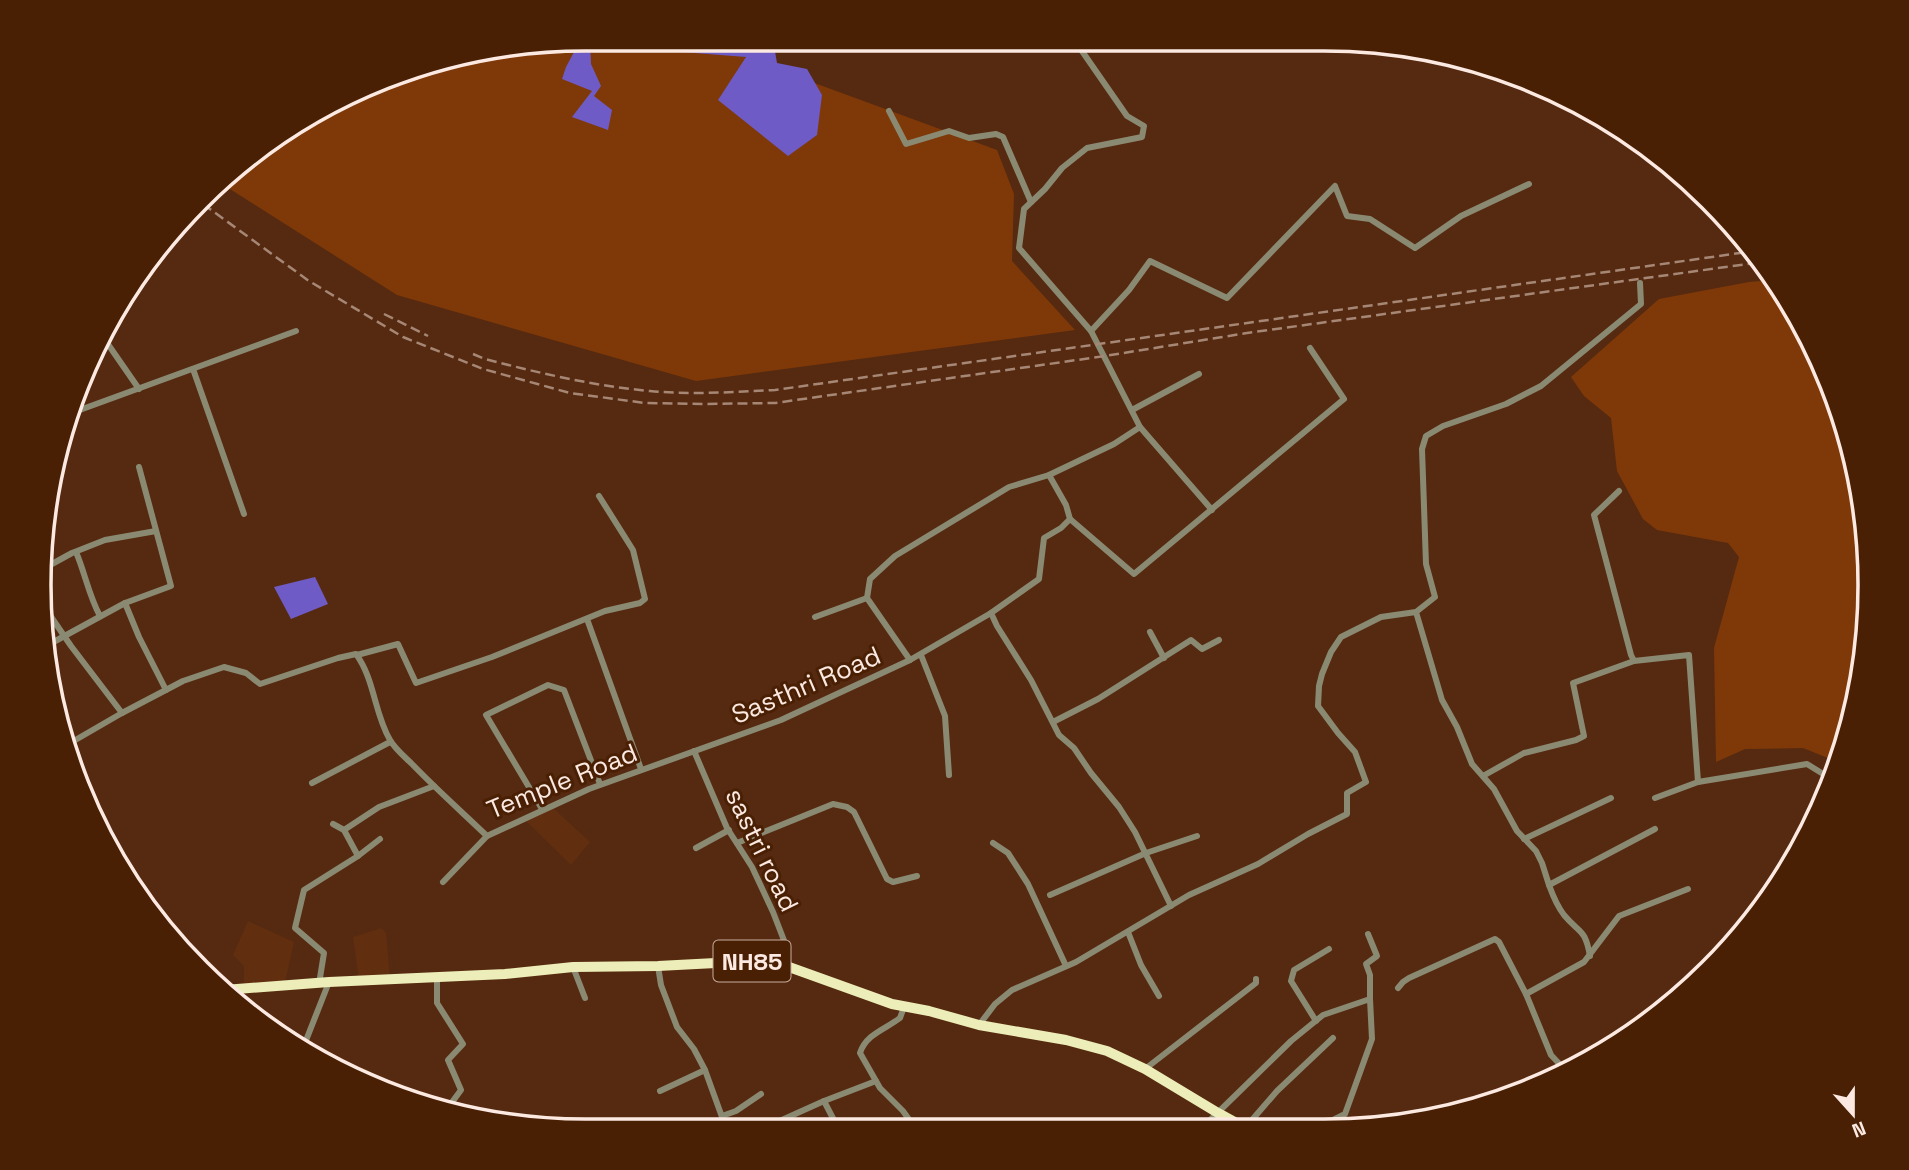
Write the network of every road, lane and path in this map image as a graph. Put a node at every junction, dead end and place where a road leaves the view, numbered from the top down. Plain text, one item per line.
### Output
1 (1082, 51) edge
2 (889, 111) dead end
3 (1529, 184) dead end
4 (1031, 202) junction
5 (1640, 283) dead end
6 (296, 331) dead end
7 (1091, 331) junction
8 (108, 345) edge
9 (1310, 348) dead end
10 (193, 369) junction
11 (1199, 374) dead end
12 (139, 389) junction
13 (80, 410) edge
14 (1132, 410) junction
15 (1140, 427) junction
16 (139, 467) dead end
17 (1049, 475) junction
18 (1619, 491) dead end
19 (599, 496) dead end
20 (1212, 510) junction
21 (244, 513) dead end
22 (1070, 519) junction
23 (156, 531) junction
24 (76, 552) junction
25 (52, 565) edge
26 (867, 598) junction
27 (125, 603) junction
28 (1416, 612) junction
29 (991, 613) junction
30 (100, 616) junction
31 (815, 617) dead end
32 (52, 618) edge
33 (587, 619) junction
34 (1150, 632) dead end
35 (64, 636) junction
36 (1219, 640) dead end
37 (54, 642) edge
38 (358, 655) junction
39 (920, 655) junction
40 (1164, 658) junction
41 (910, 660) junction
42 (1634, 661) junction
43 (166, 690) junction
44 (122, 713) junction
45 (1053, 722) junction
46 (74, 741) edge
47 (390, 742) junction
48 (694, 751) junction
49 (641, 769) junction
50 (949, 775) dead end
51 (1823, 775) edge
52 (1483, 776) junction
53 (1698, 782) junction
54 (312, 783) dead end
55 (600, 785) junction
56 (434, 786) junction
57 (1611, 798) dead end
58 (1655, 798) dead end
59 (542, 809) junction
60 (333, 824) dead end
61 (1655, 829) dead end
62 (344, 830) junction
63 (729, 831) junction
64 (487, 836) junction
65 (1197, 836) dead end
66 (380, 839) dead end
67 (1524, 839) junction
68 (737, 843) junction
69 (993, 843) dead end
70 (695, 849) dead end
71 (1146, 853) junction
72 (358, 856) junction
73 (917, 876) dead end
74 (443, 882) dead end
75 (1549, 885) junction
76 (1688, 889) dead end
77 (1051, 895) dead end
78 (1171, 905) junction
79 (1128, 932) junction
80 (1368, 934) dead end
81 (1329, 949) dead end
82 (1590, 956) junction
83 (1066, 966) junction
84 (573, 967) junction
85 (658, 967) junction
86 (789, 967) junction
87 (437, 978) junction
88 (1256, 979) dead end
89 (324, 983) junction
90 (1398, 988) dead end
91 (236, 989) edge
92 (1526, 994) junction
93 (1159, 996) dead end
94 (585, 998) dead end
95 (1370, 999) junction
96 (904, 1007) junction
97 (1316, 1021) junction
98 (979, 1025) junction
99 (1333, 1038) dead end
100 (306, 1040) edge
101 (1560, 1064) edge
102 (1145, 1069) junction
103 (705, 1070) junction
104 (877, 1081) junction
105 (660, 1091) dead end
106 (761, 1094) dead end
107 (824, 1101) junction
108 (452, 1102) edge
109 (1218, 1113) junction
110 (722, 1116) junction
111 (723, 1119) edge
112 (784, 1119) edge
113 (833, 1119) edge
114 (908, 1119) edge
115 (1212, 1119) edge
116 (1229, 1119) edge
117 (1255, 1119) edge
118 (1335, 1119) edge

1 - 4 street
2 - 4 street
3 - 7 street
4 - 7 street
5 - 28 street
6 - 10 street
7 - 14 street
8 - 12 street
9 - 20 street
10 - 12 street
10 - 21 street
11 - 14 street
12 - 13 street
14 - 15 street
15 - 17 street
15 - 20 street
16 - 23 street
17 - 22 street
17 - 26 street
18 - 42 street
19 - 33 street
20 - 22 street
22 - 29 street, Sasthri Road
23 - 24 street
23 - 27 street
24 - 25 street
24 - 30 street
26 - 31 street
26 - 41 street
27 - 30 street
27 - 43 street
28 - 52 street
28 - 78 street
29 - 39 street, Sasthri Road
29 - 45 street
30 - 35 street
32 - 35 street
33 - 38 street
33 - 49 street
34 - 40 street
35 - 37 street
35 - 44 street
36 - 40 street
38 - 43 street
38 - 47 street, Temple Road
39 - 41 street, Sasthri Road
39 - 50 street
40 - 45 street
41 - 48 street, Sasthri Road
42 - 52 street
42 - 53 street
43 - 44 street
44 - 46 street
45 - 71 street
47 - 54 street
47 - 56 street, Temple Road
48 - 49 street, Temple Road
48 - 63 street, sastri road
49 - 55 street, Temple Road
51 - 53 street
52 - 67 street
53 - 58 street
55 - 59 street, Temple Road
55 - 59 street
56 - 62 street
56 - 64 street, Temple Road
57 - 67 street
59 - 64 street, Temple Road
60 - 62 street
61 - 75 street
62 - 72 street
63 - 68 street, sastri road
63 - 70 street
64 - 74 street
65 - 71 street
66 - 72 street
67 - 75 street
68 - 73 street
68 - 86 street, sastri road
69 - 83 street
71 - 77 street
71 - 78 street
72 - 89 street
75 - 82 street
76 - 82 street
78 - 79 street
79 - 83 street
79 - 93 street
80 - 95 street
81 - 97 street
82 - 92 street
83 - 98 street
84 - 85 highway, NH85
84 - 87 highway, NH85
84 - 94 street
85 - 86 highway, NH85
85 - 103 street
86 - 96 highway, NH85
87 - 89 highway, NH85
87 - 108 street
88 - 102 street
89 - 91 highway, NH85
89 - 100 street
90 - 92 street
92 - 101 street
95 - 97 street
95 - 118 street
96 - 98 highway, NH85
96 - 104 street
97 - 109 street
98 - 102 highway, NH85
99 - 117 street
102 - 109 highway, NH85
103 - 105 street
103 - 110 street
104 - 107 street
104 - 114 street
106 - 110 street
107 - 112 street
107 - 113 street
109 - 115 street
109 - 116 highway, NH85
110 - 111 street

